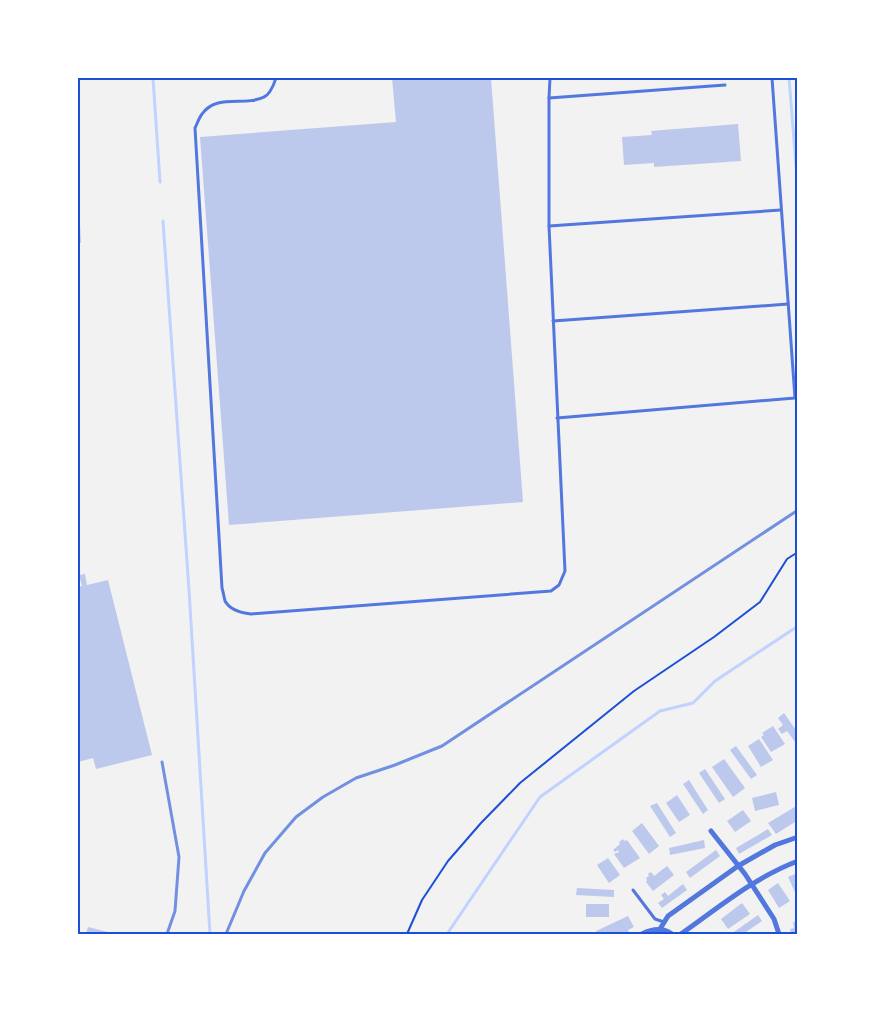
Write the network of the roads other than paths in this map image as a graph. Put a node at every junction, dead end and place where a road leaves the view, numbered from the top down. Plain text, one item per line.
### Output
1 (276, 78) edge
2 (550, 78) edge
3 (772, 78) edge
4 (725, 85) dead end
5 (548, 98) junction
6 (781, 210) junction
7 (549, 226) junction
8 (788, 304) junction
9 (553, 321) junction
10 (558, 418) junction
11 (711, 830) dead end
12 (798, 837) edge
13 (798, 860) edge
14 (738, 866) junction
15 (751, 885) junction
16 (633, 890) dead end
17 (664, 922) junction
18 (660, 929) junction
19 (642, 934) edge
20 (672, 934) edge
21 (681, 934) edge
22 (779, 934) edge

1 - 10 lane
2 - 5 lane
3 - 6 lane
4 - 5 lane
5 - 7 lane
6 - 7 lane
6 - 8 lane
7 - 9 lane
8 - 9 lane
8 - 10 lane
9 - 10 lane
11 - 14 street
12 - 14 street
13 - 15 street
14 - 15 street
14 - 17 street
15 - 21 street
15 - 22 street
16 - 17 lane
17 - 18 street
18 - 19 street
18 - 20 street

